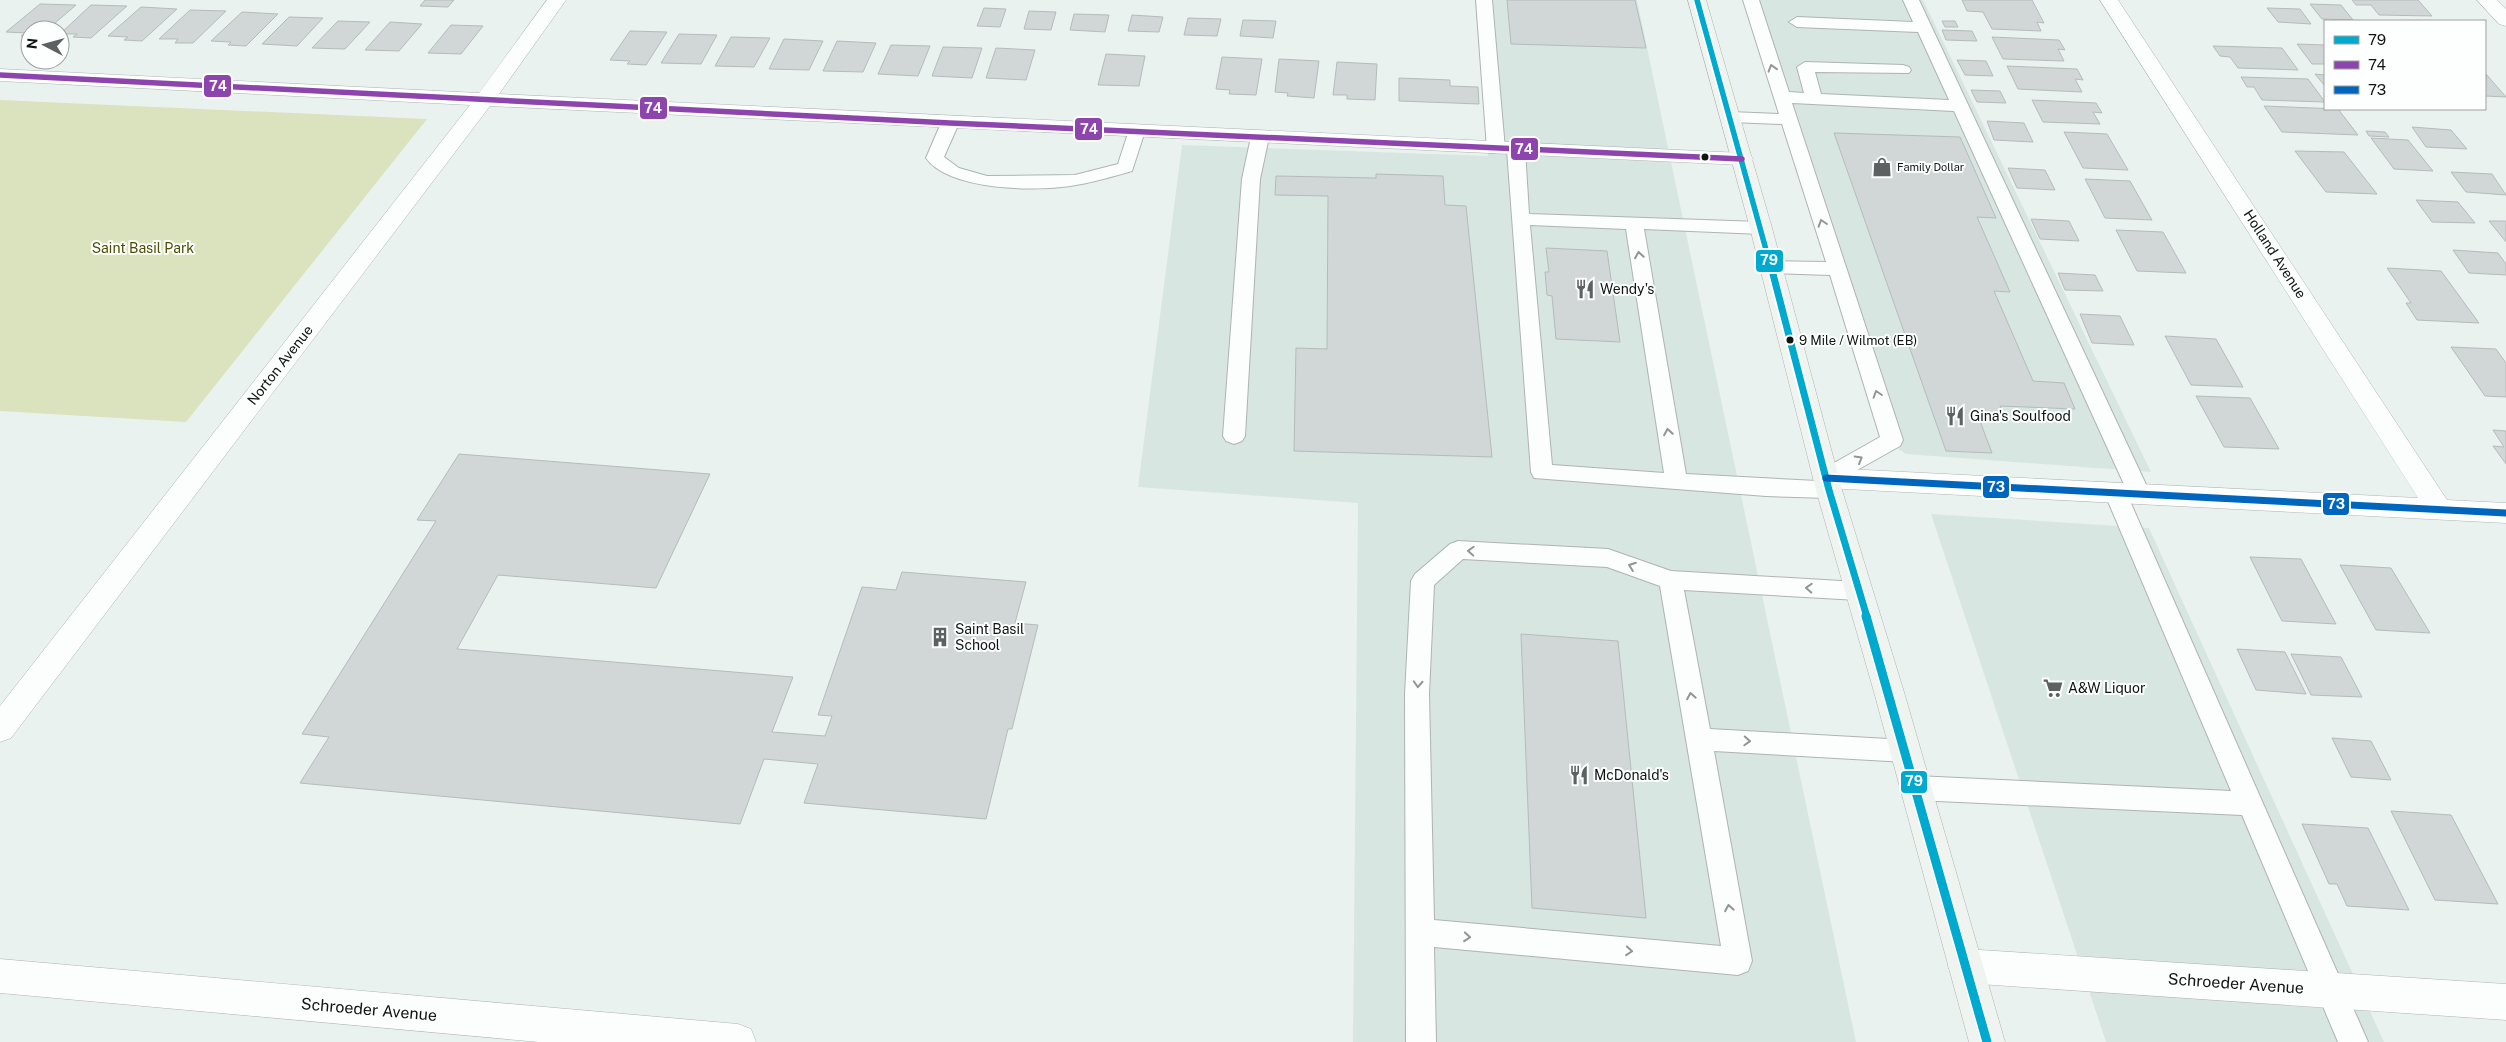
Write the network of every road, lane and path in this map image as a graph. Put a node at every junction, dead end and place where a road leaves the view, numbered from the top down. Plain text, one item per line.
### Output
1 (557, 0) edge
2 (1484, 0) edge
3 (1697, 0) edge
4 (1751, 0) edge
5 (1911, 0) edge
6 (2109, 0) edge
7 (2486, 0) edge
8 (2506, 20) edge
9 (1797, 22) dead end
10 (1923, 27) junction
11 (1903, 70) dead end
12 (0, 75) edge
13 (1782, 97) junction
14 (485, 98) junction
15 (1814, 99) junction
16 (1960, 106) junction
17 (1730, 117) junction
18 (1789, 119) junction
19 (950, 123) junction
20 (1136, 131) junction
21 (1260, 137) junction
22 (1506, 149) junction
23 (1742, 160) junction
24 (1520, 219) junction
25 (1634, 223) junction
26 (1761, 228) junction
27 (1771, 267) junction
28 (1838, 269) junction
29 (1234, 436) dead end
30 (1676, 480) junction
31 (1828, 484) junction
32 (2127, 492) junction
33 (2440, 509) junction
34 (2506, 513) edge
35 (1671, 580) junction
36 (1858, 591) junction
37 (0, 729) edge
38 (1699, 739) junction
39 (1906, 751) junction
40 (1916, 788) junction
41 (2250, 804) junction
42 (1419, 932) junction
43 (1965, 966) junction
44 (0, 976) edge
45 (2330, 989) junction
46 (2506, 1002) edge
47 (738, 1042) edge
48 (1421, 1042) edge
49 (1987, 1042) edge
50 (2353, 1042) edge

1 - 14 street, Norton Avenue
2 - 22 lane
3 - 17 main road
13 -> 4 lane
5 - 10 lane
6 - 33 street, Holland Avenue
7 - 8 street
9 - 10 lane
10 - 16 lane
11 - 15 lane
12 - 14 street
13 - 15 lane
13 - 18 lane
14 - 19 street
14 - 37 street, Norton Avenue
15 - 16 lane
16 - 32 lane
17 - 18 lane
17 - 23 main road
28 -> 18 lane
19 - 20 street
19 - 20 lane
20 - 21 street
21 - 22 street
21 - 29 lane
22 - 23 street
22 - 24 lane
23 - 26 main road
24 - 25 lane
24 - 30 lane
25 - 26 lane
30 -> 25 lane
26 - 27 main road
27 - 28 lane
27 - 31 main road
31 -> 28 lane
30 - 31 lane
31 - 32 street
31 - 36 main road
32 - 33 street
32 - 41 lane
33 - 34 street
36 -> 35 lane
38 -> 35 lane
35 -> 42 lane
36 - 39 main road
38 -> 39 lane
42 -> 38 lane
39 - 40 main road
40 - 41 lane
40 - 43 main road
41 - 45 lane
42 - 48 lane
43 - 45 street, Schroeder Avenue
43 - 49 main road
44 - 47 street, Schroeder Avenue
45 - 46 street, Schroeder Avenue
45 - 50 lane

